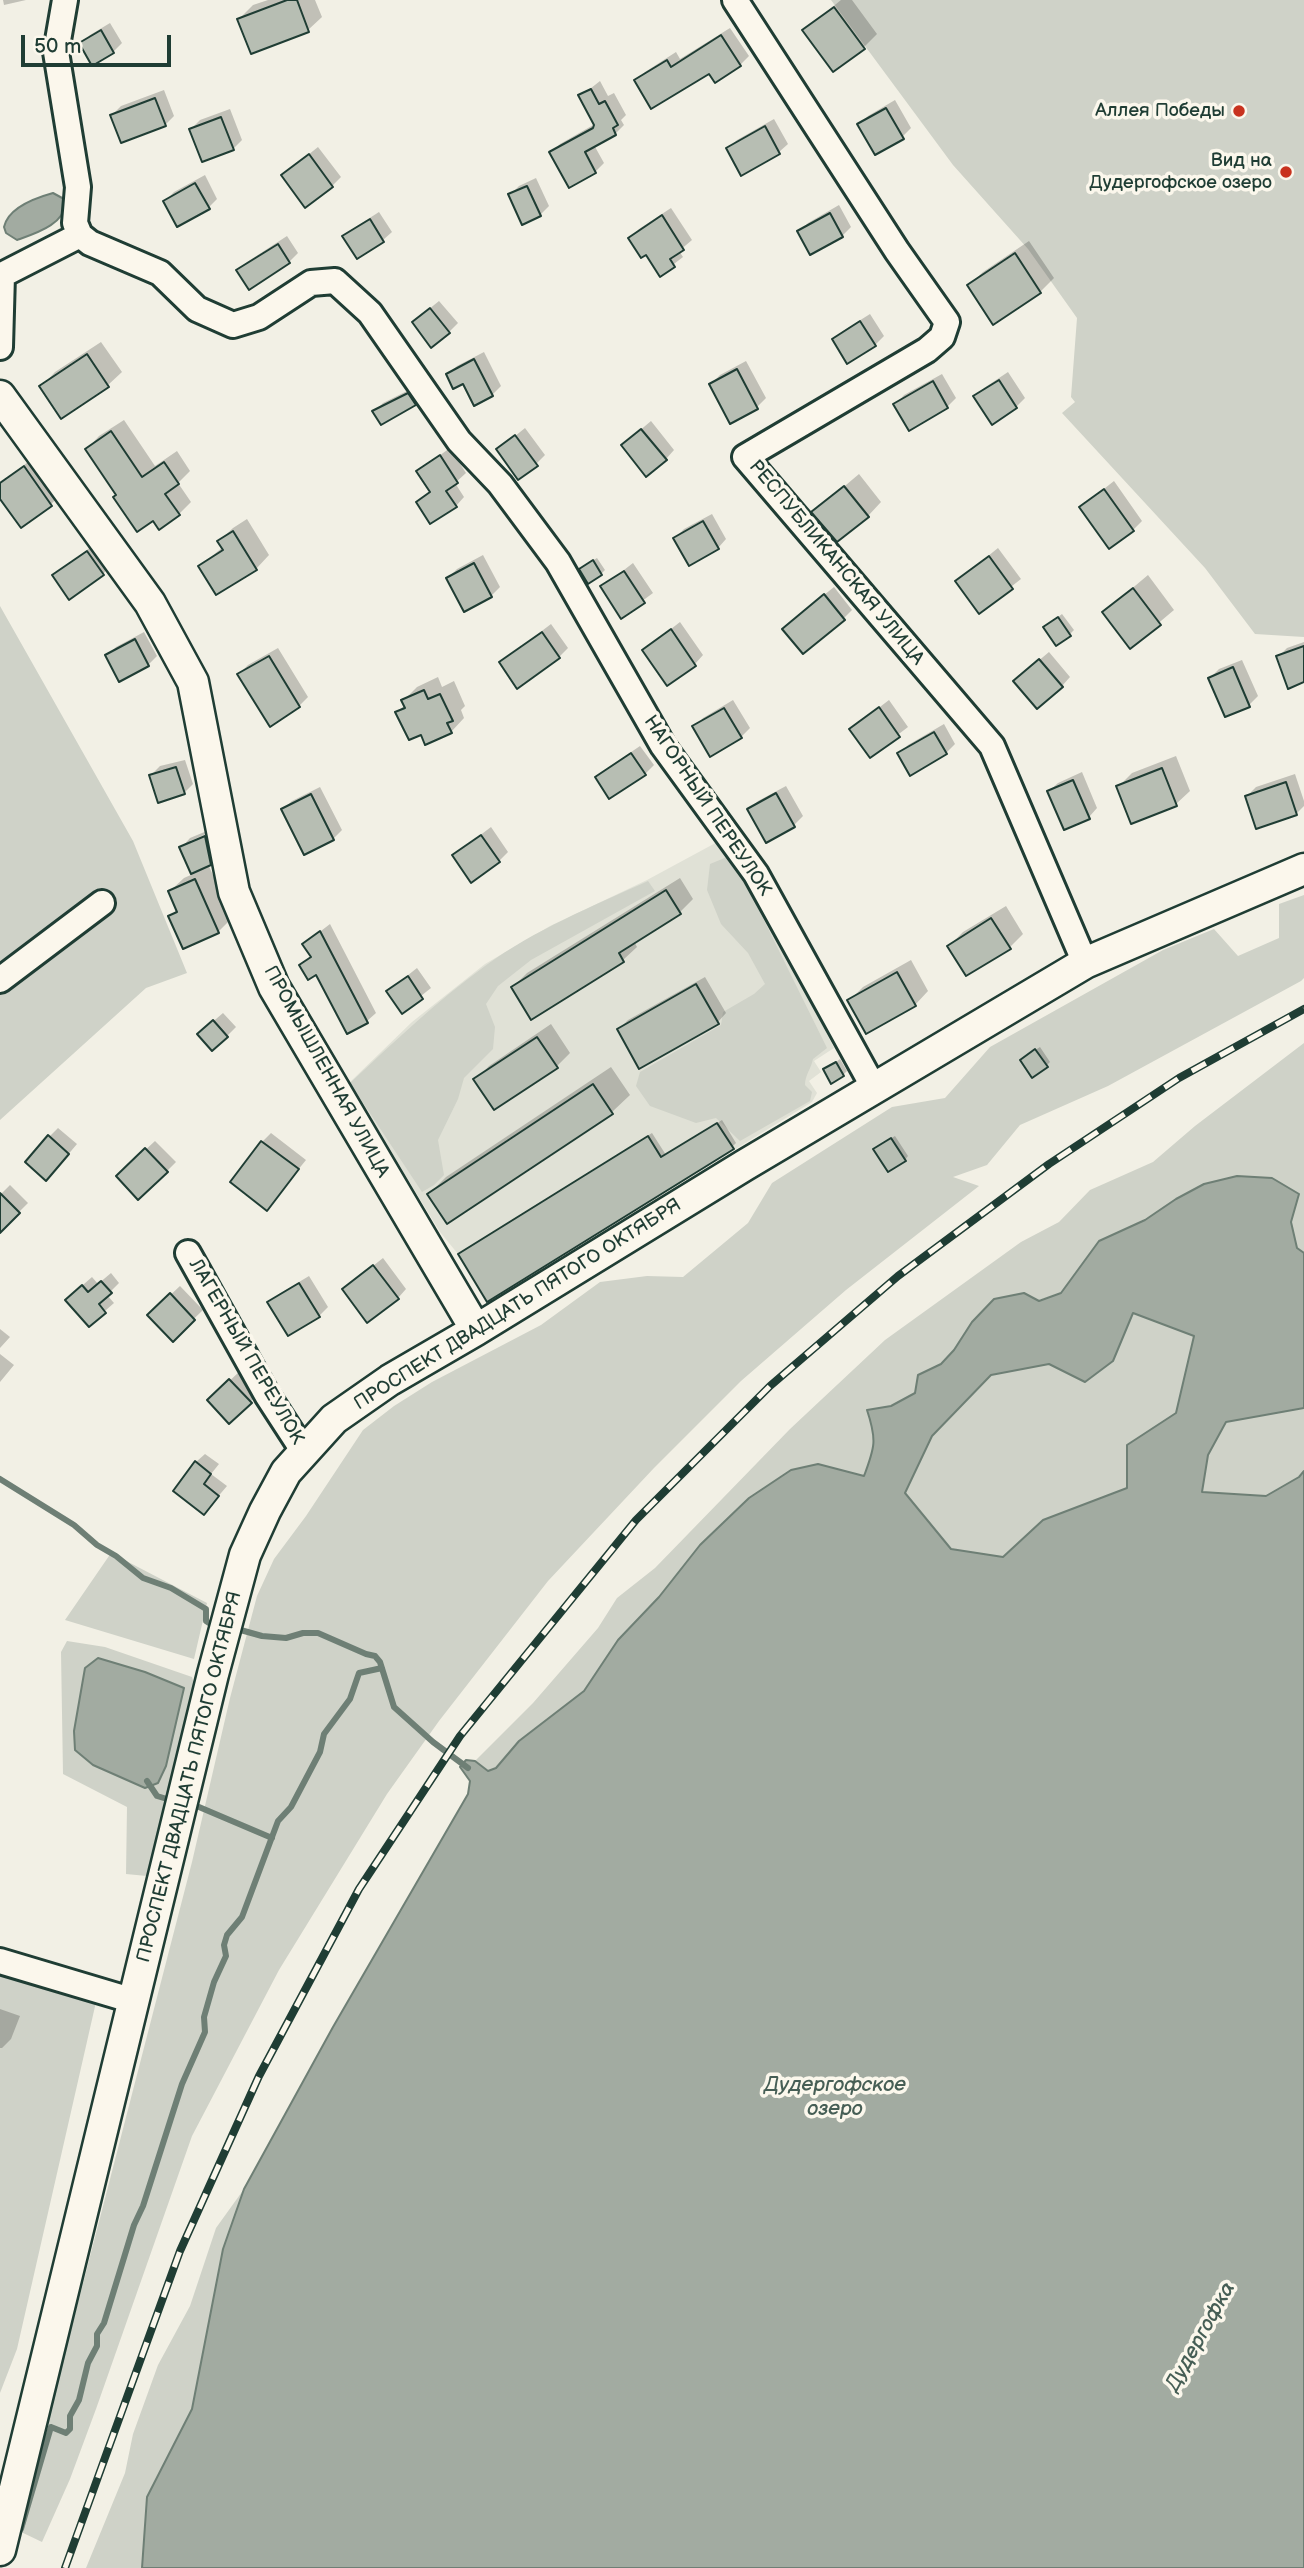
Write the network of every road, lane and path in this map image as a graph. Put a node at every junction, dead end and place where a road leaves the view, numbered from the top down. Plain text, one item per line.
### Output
1 (65, 0) edge
2 (735, 0) edge
3 (80, 234) junction
4 (1, 274) edge
5 (0, 347) edge
6 (0, 396) edge
7 (1304, 869) edge
8 (102, 903) dead end
9 (1085, 963) junction
10 (0, 981) edge
11 (874, 1088) junction
12 (188, 1253) dead end
13 (476, 1330) junction
14 (304, 1452) junction
15 (0, 1961) edge
16 (134, 2001) junction
17 (0, 2550) edge

1 - 3 street
2 - 9 street, РЕСПУБЛИКАНСКАЯ УЛИЦА
3 - 4 street
3 - 11 street, НАГОРНЫЙ ПЕРЕУЛОК
4 - 5 street
6 - 13 street, ПРОМЫШЛЕННАЯ УЛИЦА
7 - 9 street, ПРОСПЕКТ ДВАДЦАТЬ ПЯТОГО ОКТЯБРЯ
8 - 10 street
9 - 11 street, ПРОСПЕКТ ДВАДЦАТЬ ПЯТОГО ОКТЯБРЯ
11 - 13 street, ПРОСПЕКТ ДВАДЦАТЬ ПЯТОГО ОКТЯБРЯ
12 - 14 street, ЛАГЕРНЫЙ ПЕРЕУЛОК
13 - 14 street, ПРОСПЕКТ ДВАДЦАТЬ ПЯТОГО ОКТЯБРЯ
14 - 16 street, ПРОСПЕКТ ДВАДЦАТЬ ПЯТОГО ОКТЯБРЯ
15 - 16 street
16 - 17 street, ПРОСПЕКТ ДВАДЦАТЬ ПЯТОГО ОКТЯБРЯ

